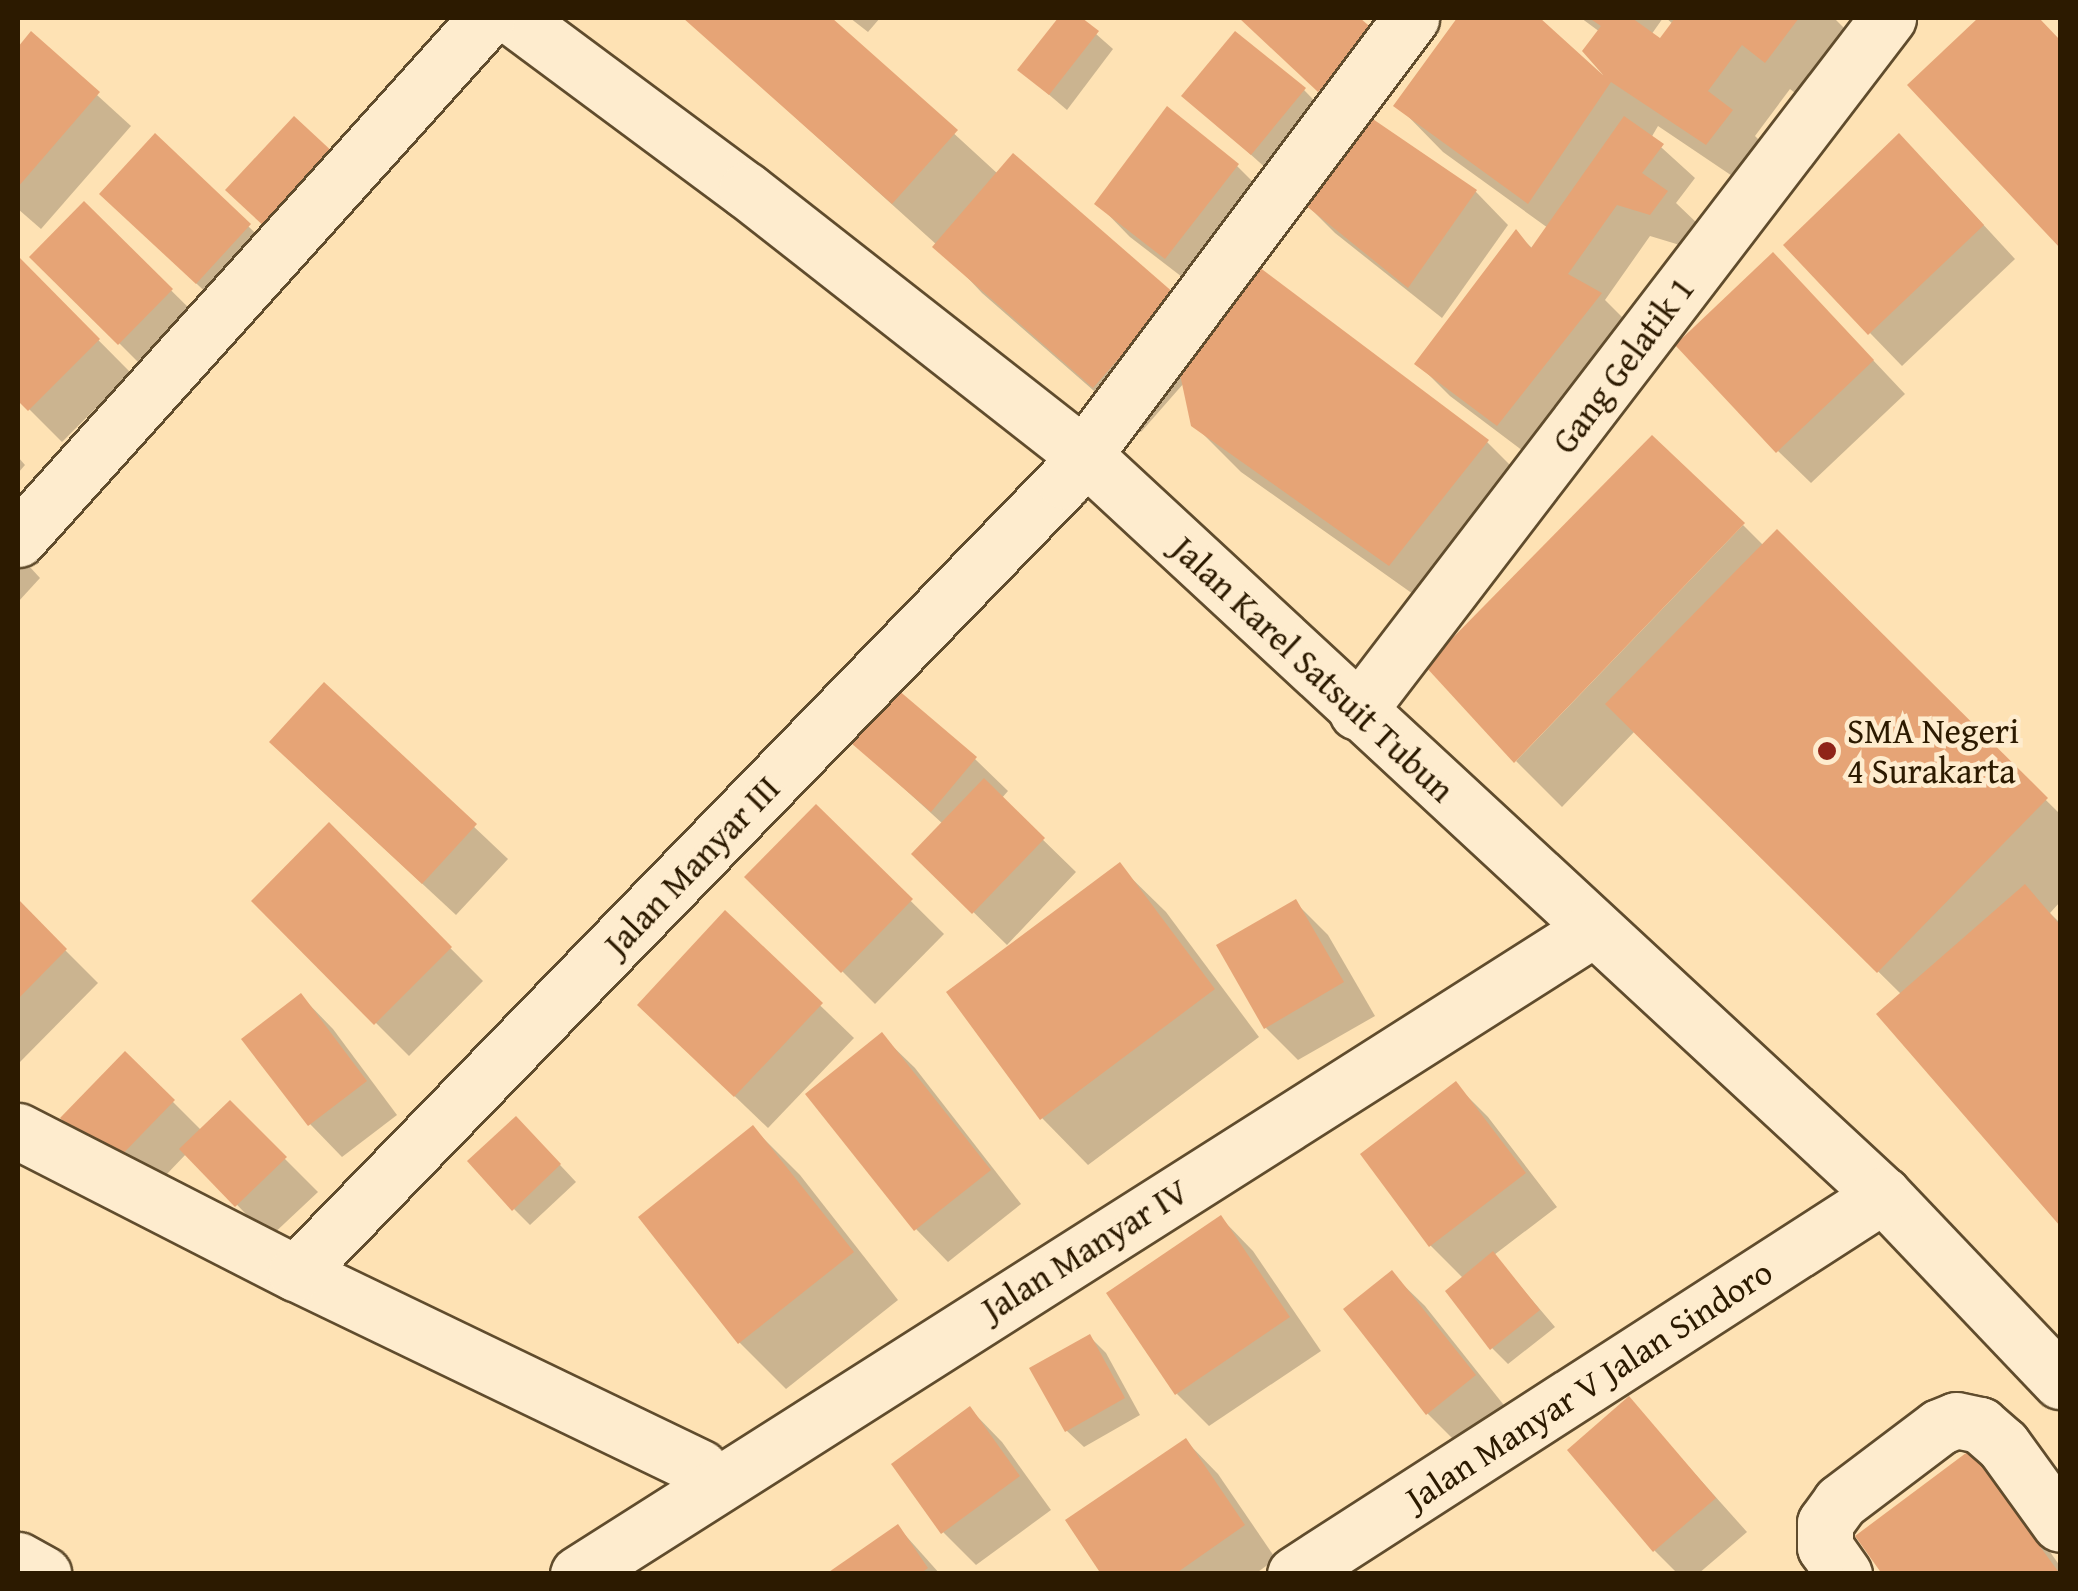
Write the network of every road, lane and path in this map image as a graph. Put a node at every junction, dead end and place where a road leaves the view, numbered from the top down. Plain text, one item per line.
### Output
1 (487, 18) edge
2 (514, 18) edge
3 (1411, 18) edge
4 (1888, 18) edge
5 (1086, 457) junction
6 (18, 539) edge
7 (1357, 712) junction
8 (1593, 929) junction
9 (18, 1094) edge
10 (18, 1131) edge
11 (76, 1162) junction
12 (1883, 1195) junction
13 (296, 1273) junction
14 (2060, 1381) edge
15 (700, 1467) dead end
16 (2060, 1524) edge
17 (18, 1560) edge
18 (43, 1574) edge
19 (578, 1574) edge
20 (1295, 1574) edge
21 (1844, 1574) edge

1 - 6 street
2 - 5 street, Jalan Karel Satsuit Tubun
3 - 5 street, Jalan Manyar III
4 - 7 street, Gang Gelatik 1
5 - 7 street, Jalan Karel Satsuit Tubun
5 - 13 street, Jalan Manyar III
7 - 8 street, Jalan Karel Satsuit Tubun
8 - 12 street, Jalan Karel Satsuit Tubun
8 - 19 street, Jalan Manyar IV
9 - 11 street
10 - 11 street
11 - 13 street
12 - 14 street, Jalan Karel Satsuit Tubun
12 - 20 street, Jalan Manyar V Jalan Sindoro
13 - 15 street
16 - 21 street
17 - 18 street

